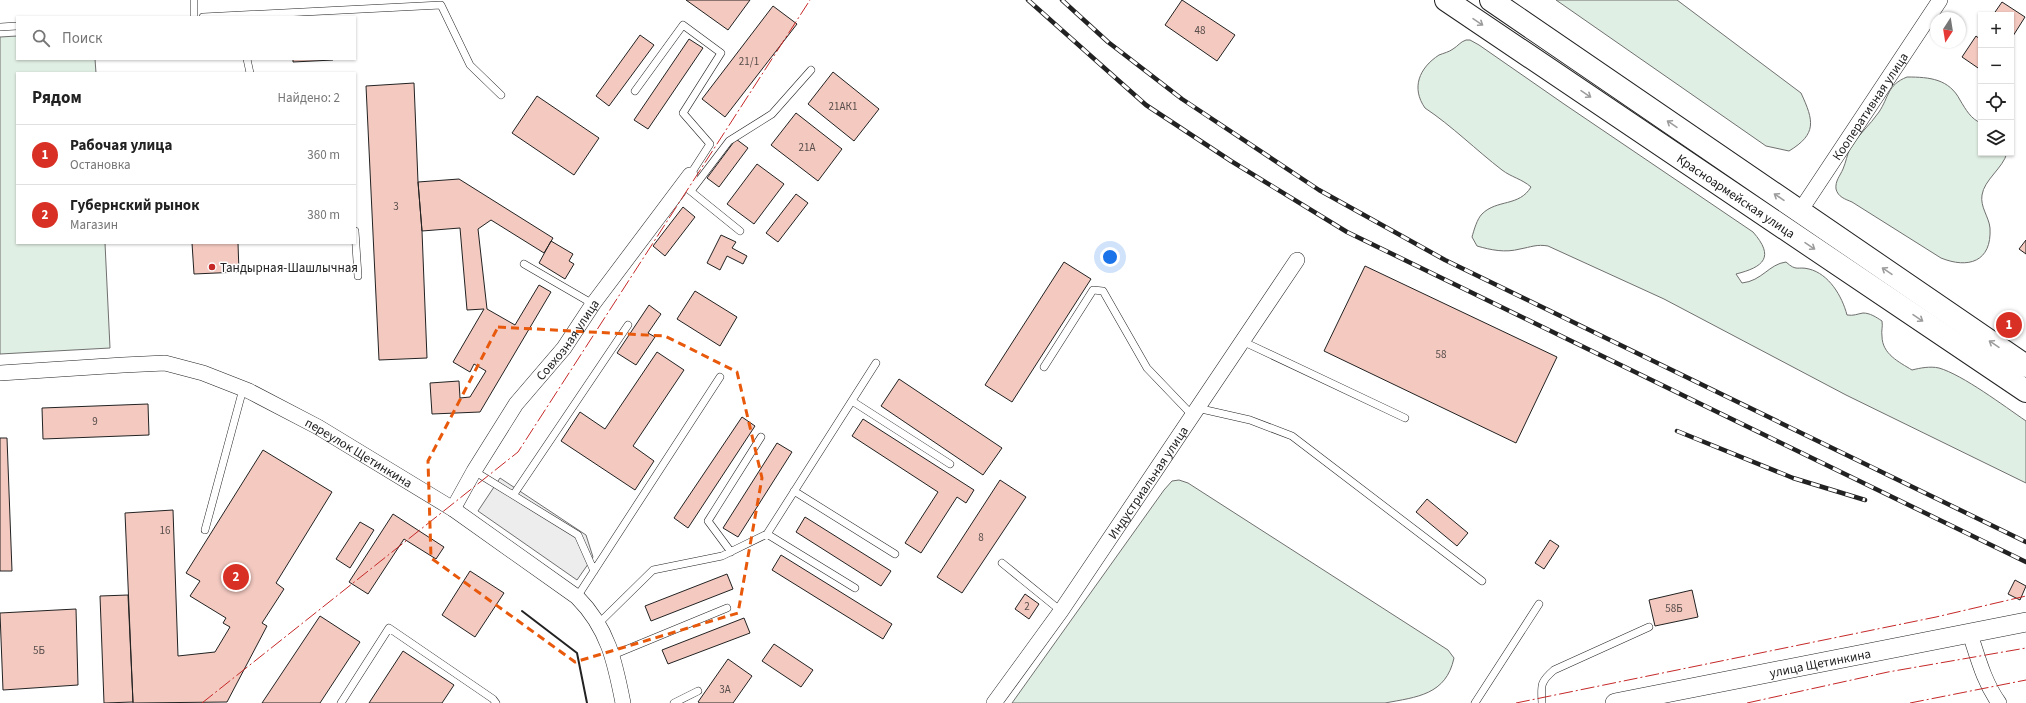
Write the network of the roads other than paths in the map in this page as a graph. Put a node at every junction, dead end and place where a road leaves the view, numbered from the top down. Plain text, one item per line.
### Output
1 (194, 0) edge
2 (1491, 0) edge
3 (1940, 0) edge
4 (1456, 3) edge
5 (194, 16) edge
6 (237, 16) edge
7 (16, 26) edge
8 (0, 27) edge
9 (247, 60) edge
10 (811, 70) dead end
11 (250, 72) edge
12 (635, 91) dead end
13 (502, 96) dead end
14 (688, 184) junction
15 (1800, 211) junction
16 (740, 231) dead end
17 (356, 244) edge
18 (1297, 260) dead end
19 (524, 264) dead end
20 (358, 276) dead end
21 (593, 304) junction
22 (628, 325) dead end
23 (1242, 341) junction
24 (876, 363) dead end
25 (2026, 366) edge
26 (1044, 367) dead end
27 (0, 373) edge
28 (720, 377) dead end
29 (244, 389) junction
30 (2026, 391) edge
31 (852, 401) junction
32 (1195, 412) junction
33 (1405, 418) dead end
34 (761, 437) dead end
35 (950, 464) dead end
36 (474, 471) junction
37 (794, 491) junction
38 (514, 494) junction
39 (453, 509) junction
40 (205, 530) dead end
41 (767, 534) junction
42 (731, 552) junction
43 (895, 554) dead end
44 (1002, 563) dead end
45 (594, 571) junction
46 (1482, 581) dead end
47 (855, 588) dead end
48 (577, 597) junction
49 (1539, 604) dead end
50 (727, 608) dead end
51 (1061, 611) junction
52 (2026, 622) edge
53 (599, 623) junction
54 (1648, 627) dead end
55 (1970, 634) junction
56 (613, 655) junction
57 (698, 691) dead end
58 (341, 703) edge
59 (496, 703) edge
60 (624, 703) edge
61 (675, 703) edge
62 (994, 703) edge
63 (1475, 703) edge
64 (1542, 703) edge
65 (1615, 703) edge
66 (1999, 703) edge

1 - 5 lane
15 -> 2 main road, Красноармейская улица
3 - 15 street, Кооперативная улица
4 -> 30 main road, Красноармейская улица
6 - 13 lane
7 - 8 lane
9 - 11 lane
10 - 14 lane
12 - 14 lane
14 - 16 lane
14 - 21 street, Совхозная улица
25 -> 15 main road, Красноармейская улица
17 - 20 lane
18 - 23 street, Индустриальная улица
19 - 21 lane
21 - 36 street, Совхозная улица
22 - 38 lane
23 - 32 street, Индустриальная улица
23 - 33 lane
24 - 31 lane
26 - 32 lane
27 - 29 street, переулок Щетинкина
28 - 45 lane
29 - 39 street, переулок Щетинкина
29 - 40 lane
31 - 35 lane
31 - 37 lane
32 - 46 lane
32 - 51 street, Индустриальная улица
34 - 42 lane
36 - 38 lane
36 - 39 street, Совхозная улица
37 - 41 lane
37 - 43 lane
38 - 45 lane
39 - 48 street, переулок Щетинкина
41 - 42 lane
41 - 47 lane
42 - 53 lane
44 - 51 lane
45 - 48 lane
48 - 53 street, переулок Щетинкина
49 - 63 lane
50 - 56 lane
51 - 62 street, Индустриальная улица
52 - 55 street, улица Щетинкина
53 - 56 street, переулок Щетинкина
54 - 64 lane
55 - 65 street, улица Щетинкина
55 - 66 street
56 - 60 street, переулок Щетинкина
57 - 61 lane
58 - 59 lane

